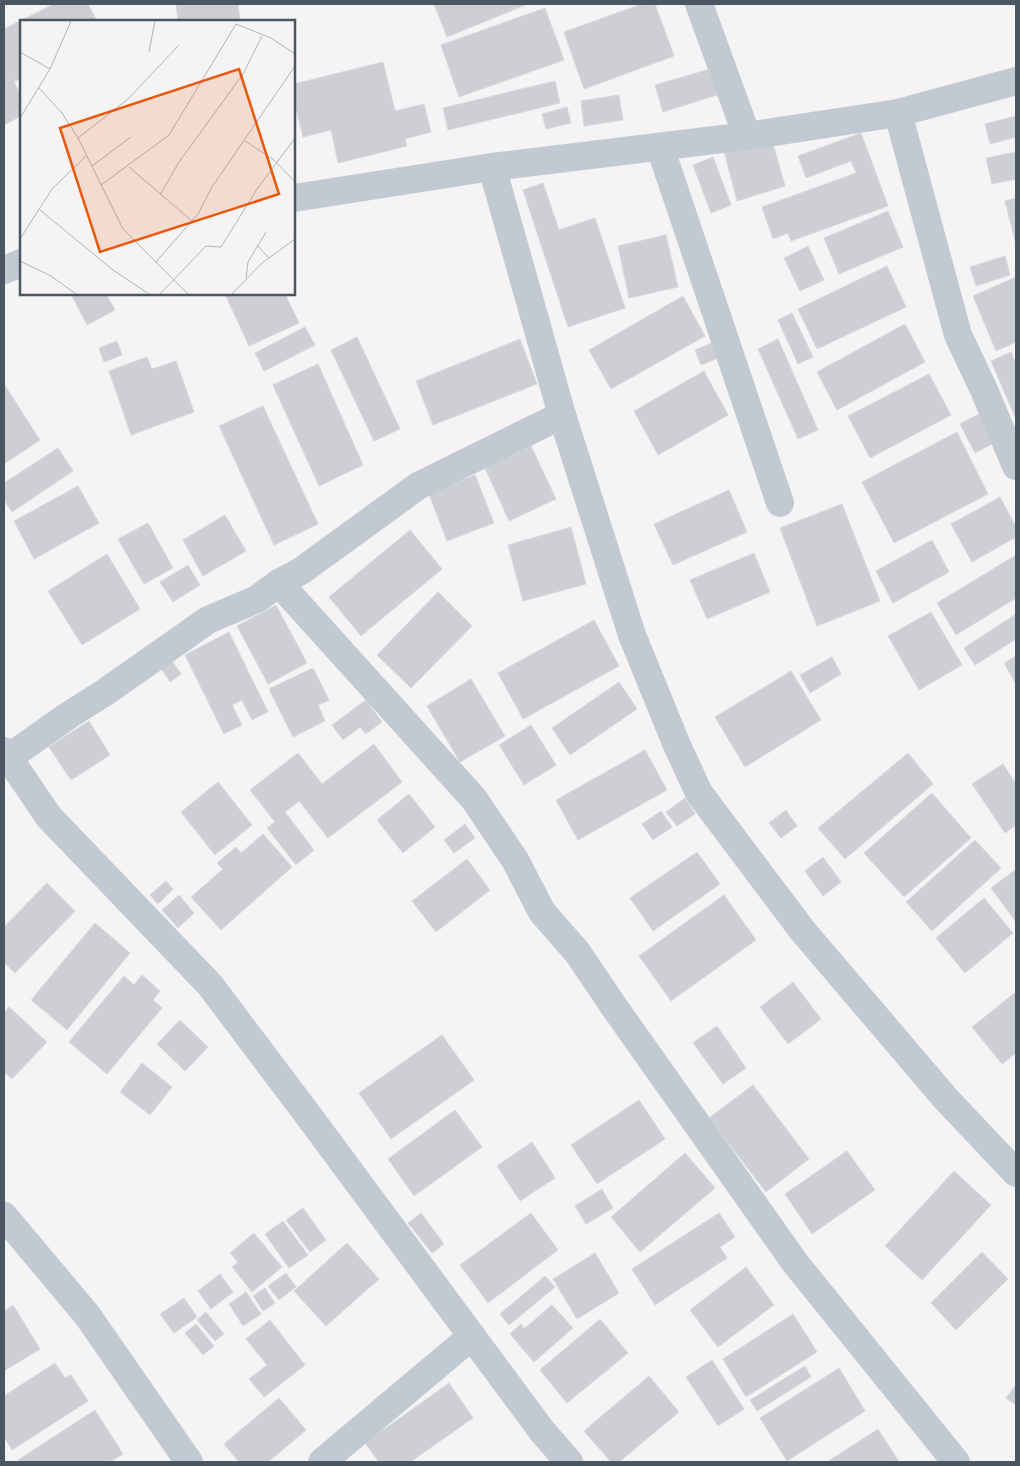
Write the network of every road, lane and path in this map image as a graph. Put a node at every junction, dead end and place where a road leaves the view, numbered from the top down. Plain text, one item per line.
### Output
1 (699, 4) edge
2 (1016, 81) edge
3 (898, 113) junction
4 (747, 136) junction
5 (660, 147) junction
6 (492, 167) junction
7 (295, 198) edge
8 (20, 263) edge
9 (4, 270) edge
10 (562, 415) junction
11 (1016, 466) edge
12 (780, 503) dead end
13 (279, 583) junction
14 (6, 755) edge
15 (1016, 1173) edge
16 (4, 1216) edge
17 (472, 1336) junction
18 (189, 1462) edge
19 (322, 1462) edge
20 (569, 1462) edge
21 (956, 1462) edge

1 - 4 street
2 - 3 street
3 - 4 street
3 - 11 street
4 - 5 street
5 - 6 street
5 - 12 street
6 - 7 street
6 - 10 street
8 - 9 street
10 - 13 street
10 - 15 street
13 - 14 street
13 - 21 street
14 - 17 street
16 - 18 street
17 - 19 street
17 - 20 street

